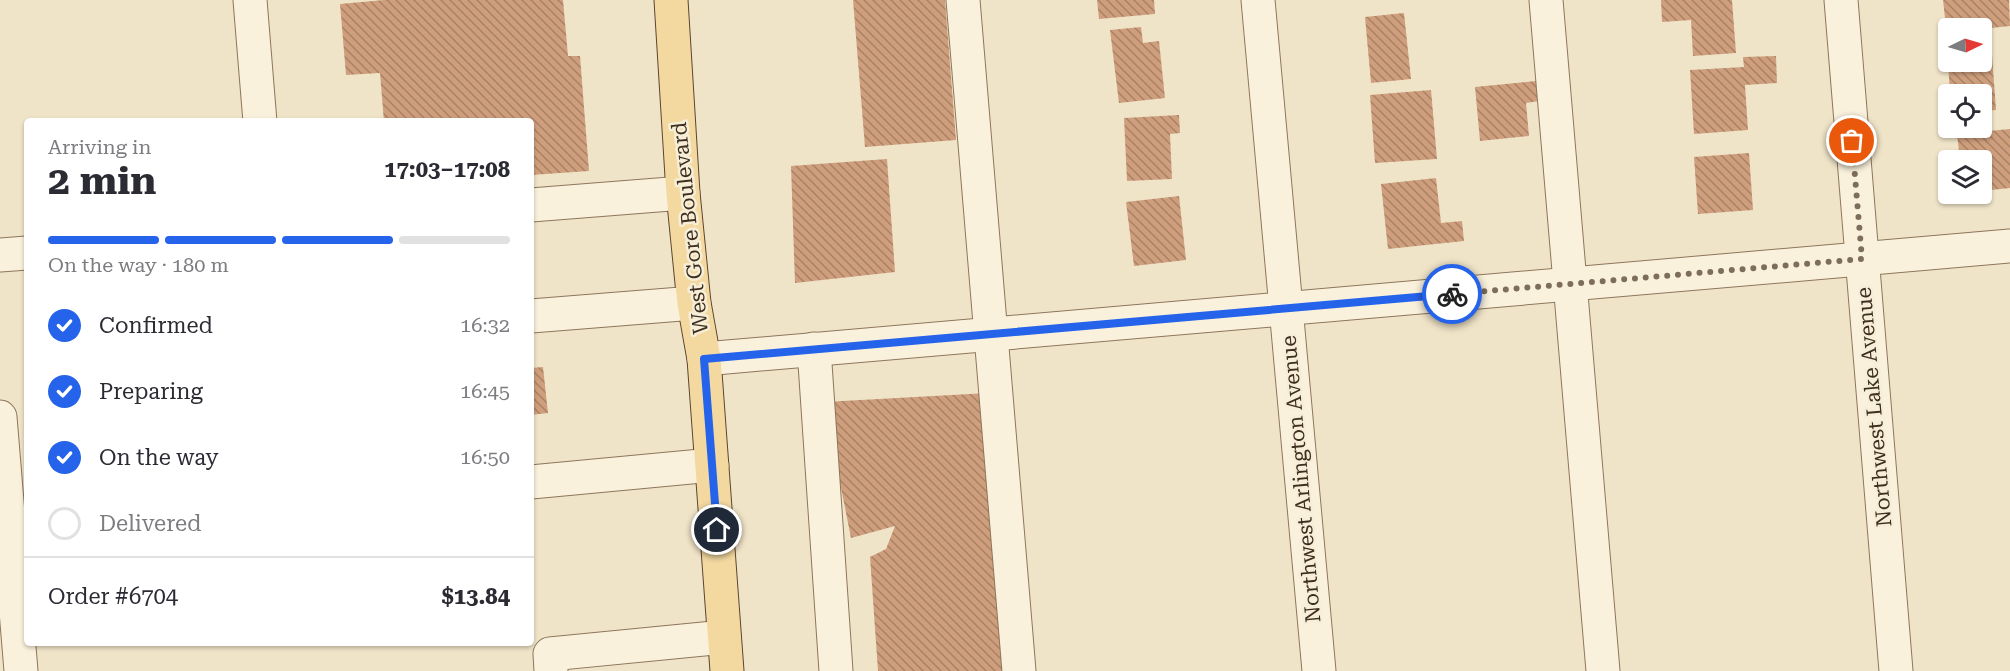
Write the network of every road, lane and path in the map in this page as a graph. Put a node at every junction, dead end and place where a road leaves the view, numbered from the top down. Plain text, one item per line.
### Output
1 (250, 0) edge
2 (670, 0) edge
3 (963, 0) edge
4 (1258, 0) edge
5 (1546, 0) edge
6 (1841, 0) edge
7 (260, 118) edge
8 (683, 193) junction
9 (534, 205) edge
10 (2010, 246) edge
11 (24, 253) edge
12 (0, 255) edge
13 (1862, 259) junction
14 (1570, 284) junction
15 (694, 303) junction
16 (1286, 309) junction
17 (534, 316) edge
18 (991, 334) junction
19 (814, 350) junction
20 (704, 359) junction
21 (0, 417) edge
22 (712, 465) junction
23 (534, 482) edge
24 (12, 530) edge
25 (724, 637) junction
26 (21, 671) edge
27 (551, 671) edge
28 (727, 671) edge
29 (836, 671) edge
30 (1019, 671) edge
31 (1319, 671) edge
32 (1603, 671) edge
33 (1896, 671) edge

1 - 7 street
2 - 8 main road, West Gore Boulevard
3 - 18 street
4 - 16 street, Northwest Arlington Avenue
5 - 14 street
6 - 13 street, Northwest Lake Avenue
8 - 9 street
8 - 15 main road, West Gore Boulevard
10 - 13 street
11 - 12 street
13 - 14 street
13 - 33 street, Northwest Lake Avenue
14 - 16 street
14 - 32 street
15 - 17 street
15 - 20 main road, West Gore Boulevard
16 - 18 street
16 - 31 street, Northwest Arlington Avenue
18 - 19 street
18 - 30 street
19 - 20 street
19 - 29 street
20 - 22 main road, West Gore Boulevard
21 - 24 street
22 - 23 street
22 - 25 main road, West Gore Boulevard
24 - 26 street
25 - 27 street
25 - 28 main road, West Gore Boulevard

